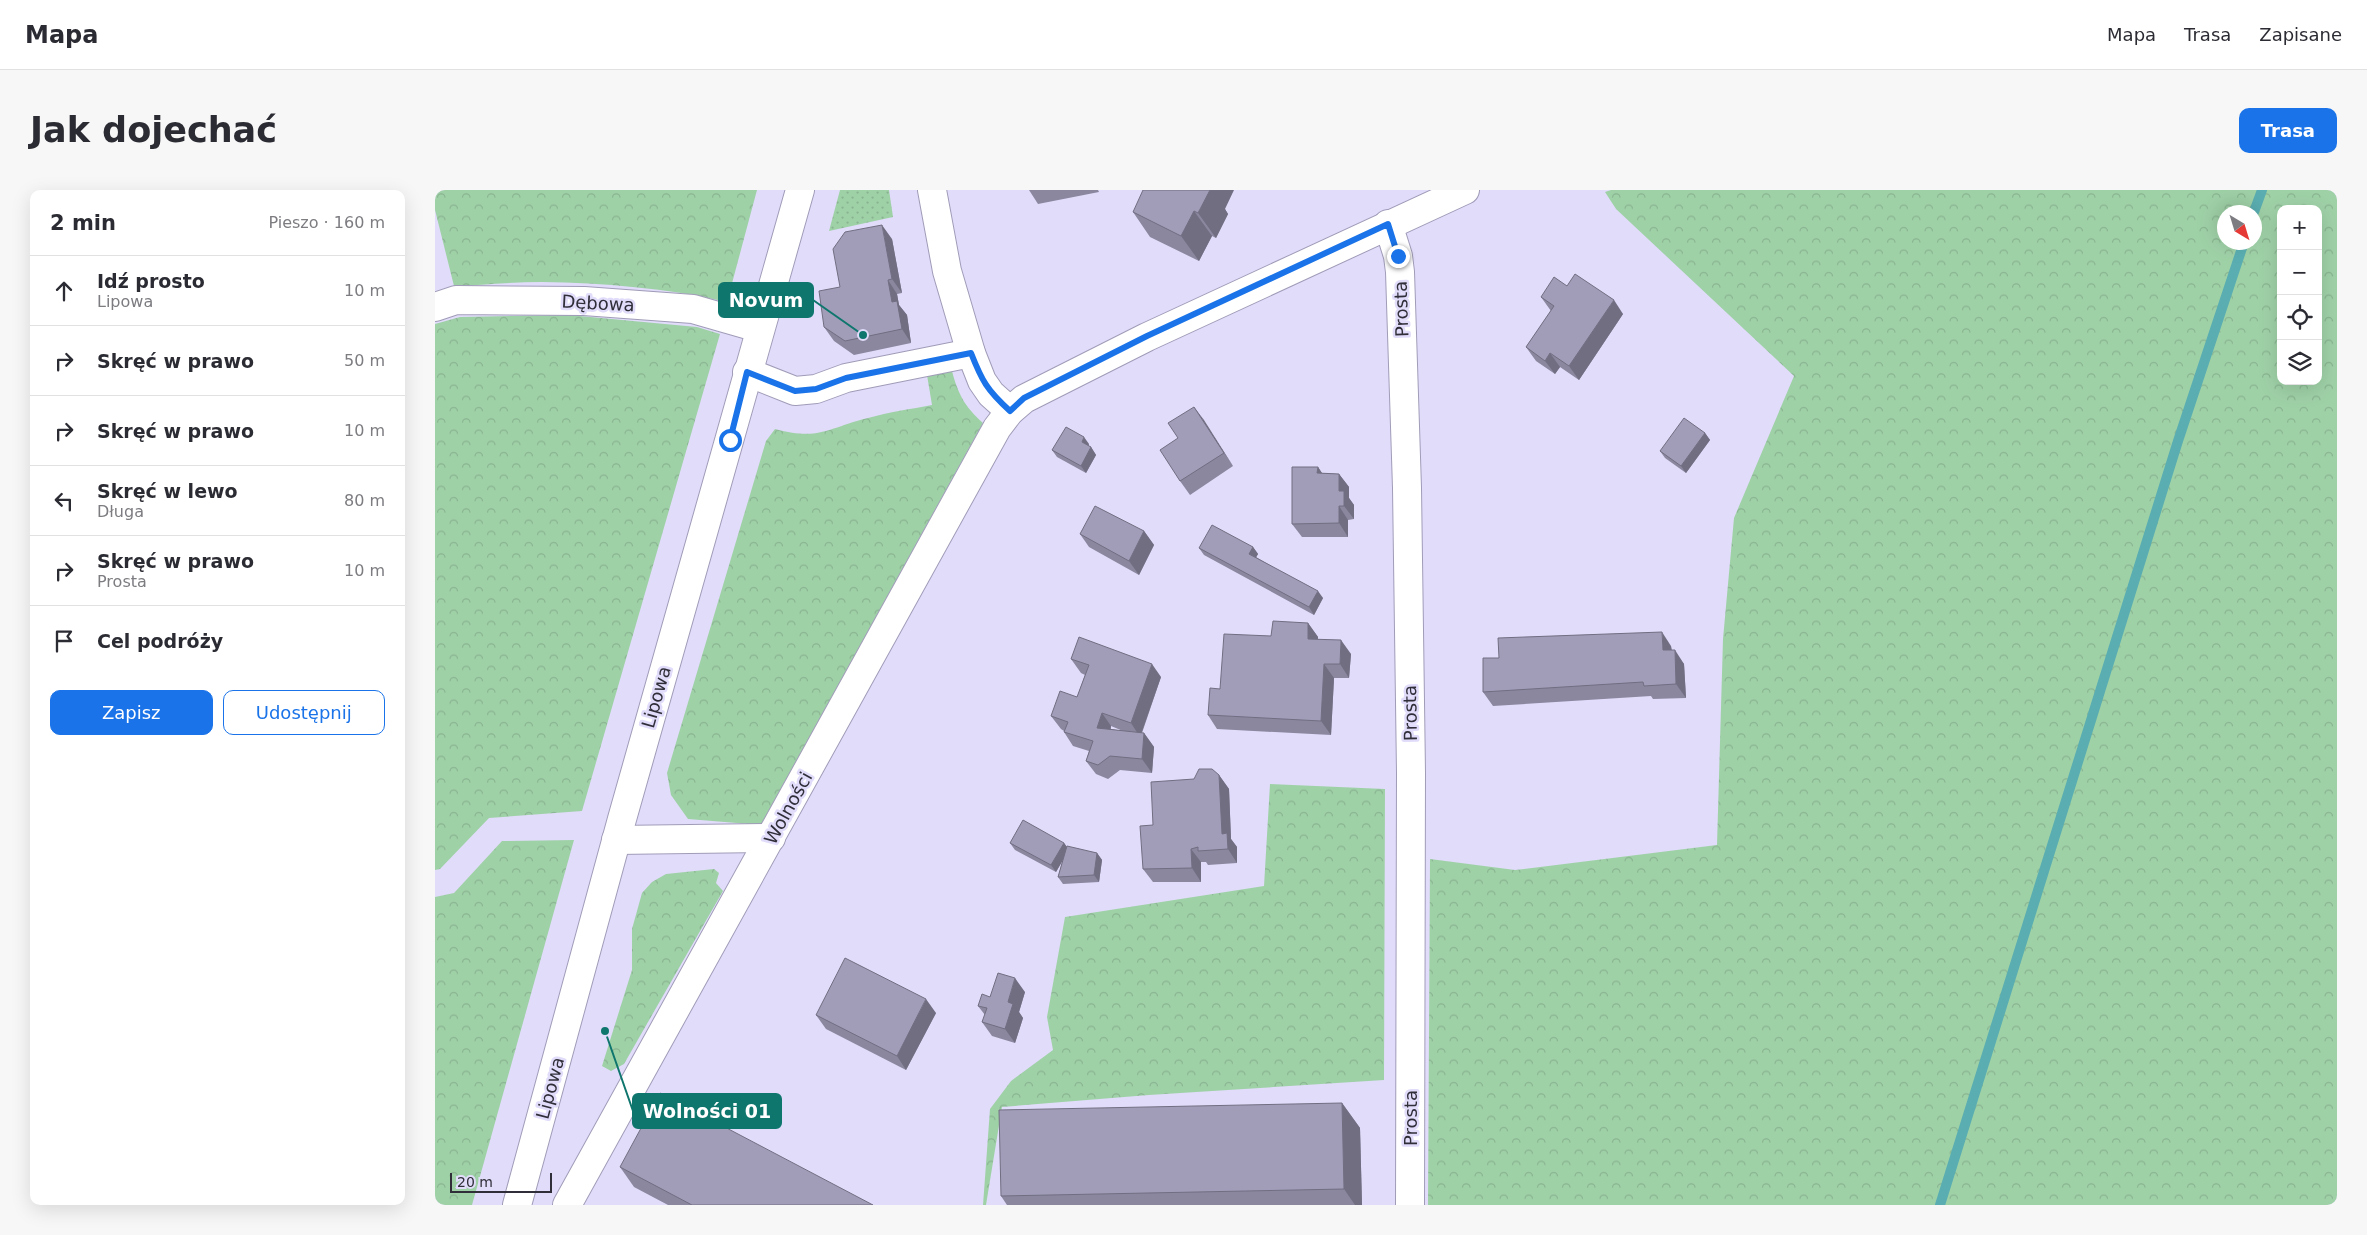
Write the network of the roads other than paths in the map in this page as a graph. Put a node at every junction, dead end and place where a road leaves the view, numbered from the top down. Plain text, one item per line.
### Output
1 (800, 190) edge
2 (932, 190) edge
3 (1465, 190) edge
4 (1388, 224) junction
5 (435, 307) edge
6 (759, 328) junction
7 (971, 353) junction
8 (747, 372) junction
9 (1010, 411) junction
10 (771, 838) junction
11 (616, 840) junction
12 (517, 1205) edge
13 (567, 1205) edge
14 (1410, 1205) edge

1 - 6 street, Lipowa
2 - 7 street
3 - 4 street, Wolności
4 - 9 street, Wolności
4 - 14 street, Prosta
5 - 6 street, Dębowa
6 - 8 street, Lipowa
7 - 8 street
7 - 9 street
8 - 11 street, Lipowa
9 - 10 street, Wolności
10 - 11 street
10 - 13 street, Wolności
11 - 12 street, Lipowa

